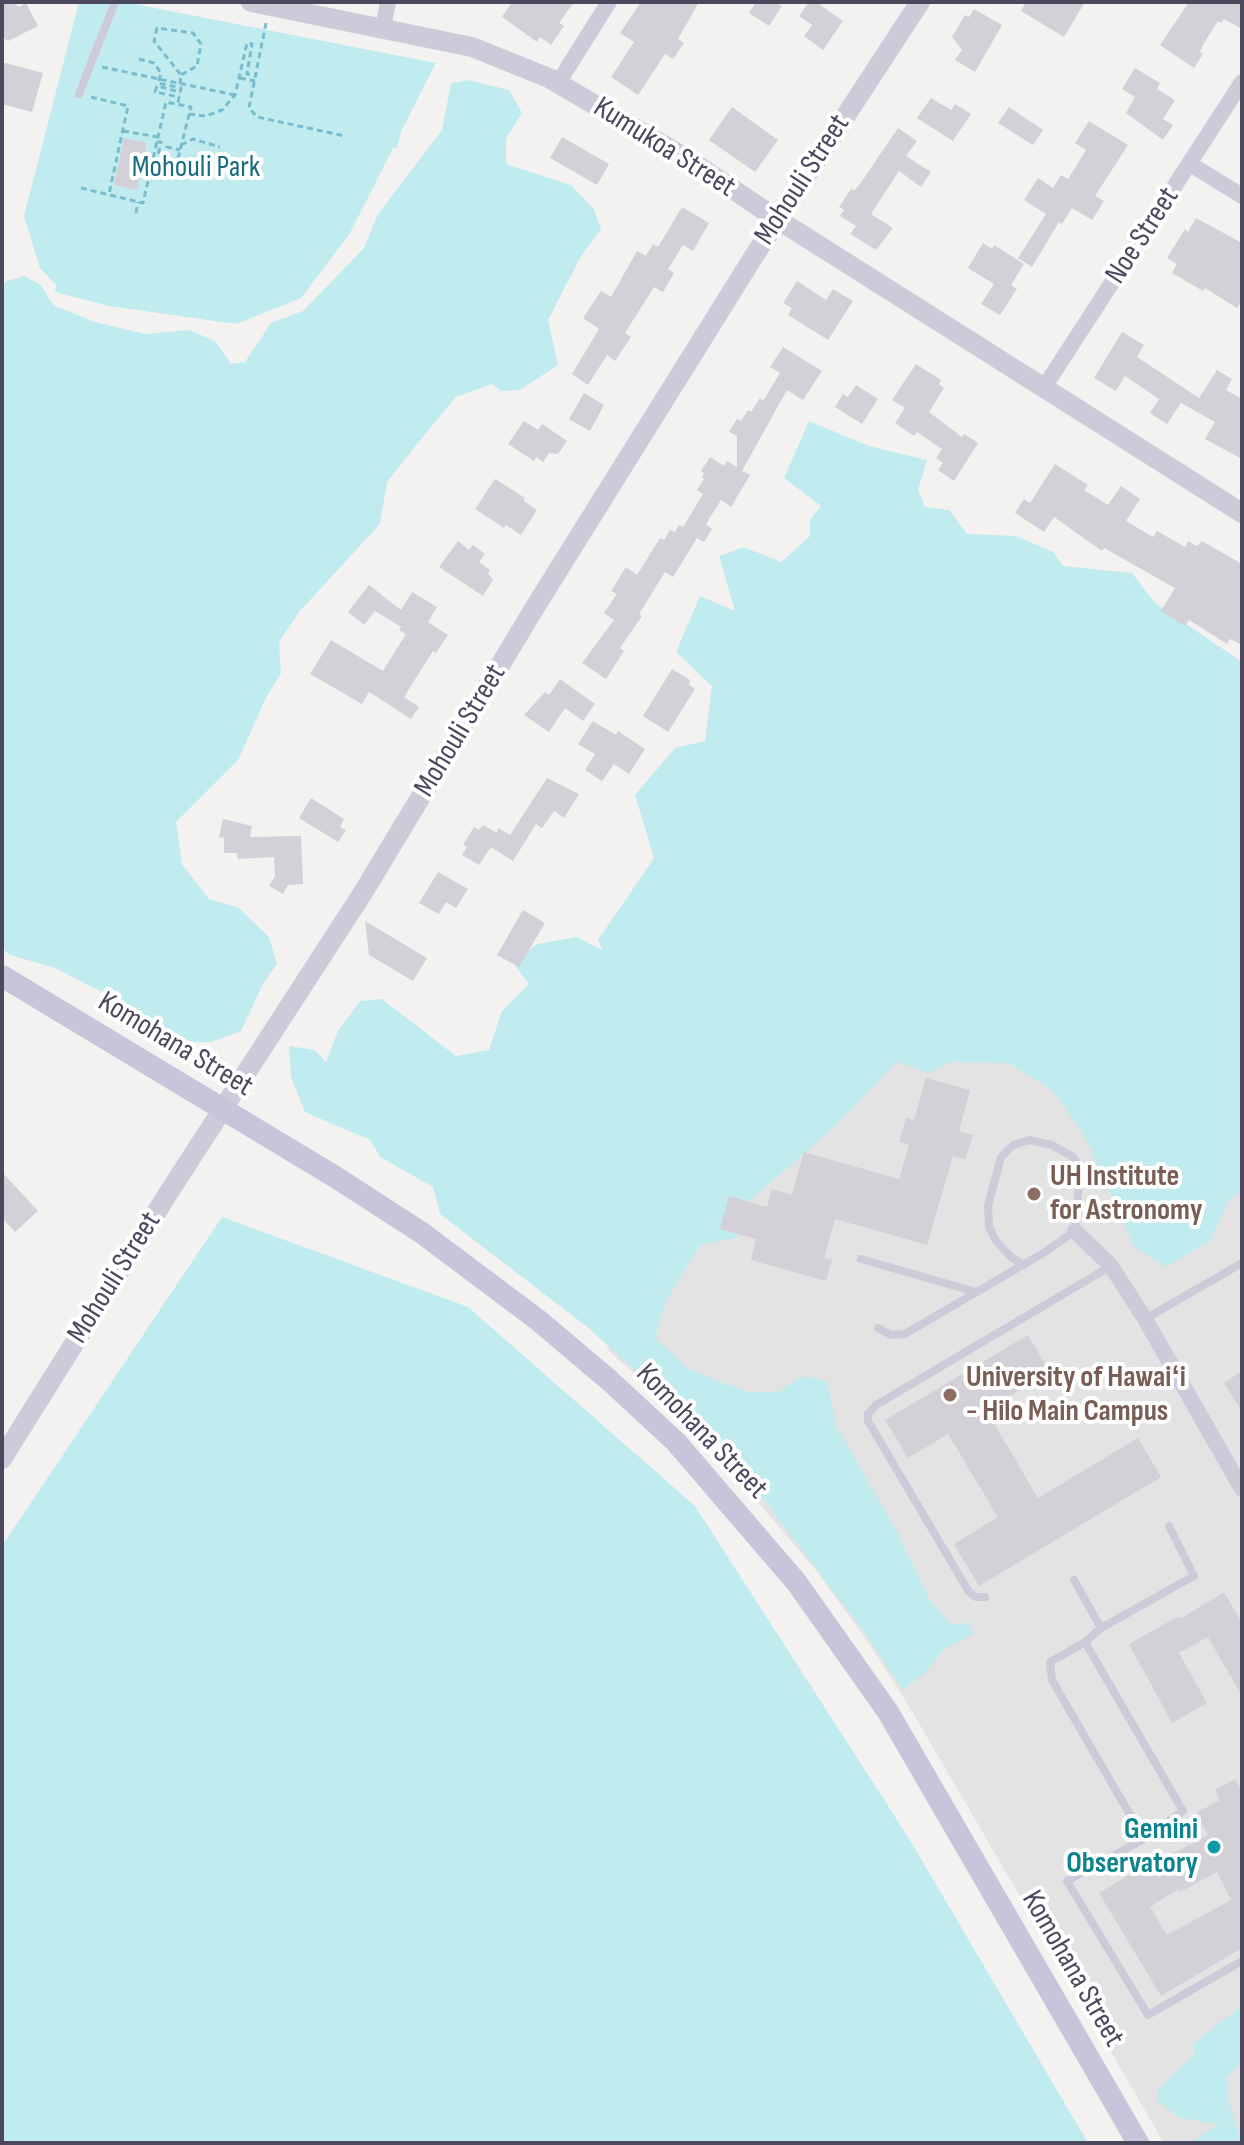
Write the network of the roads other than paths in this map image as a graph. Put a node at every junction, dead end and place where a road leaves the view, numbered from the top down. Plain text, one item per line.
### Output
1 (115, 2) edge
2 (388, 2) edge
3 (609, 2) edge
4 (920, 2) edge
5 (260, 4) edge
6 (383, 28) junction
7 (1242, 82) edge
8 (558, 83) junction
9 (79, 94) road end
10 (1190, 164) junction
11 (1242, 196) edge
12 (777, 219) junction
13 (1043, 389) junction
14 (1242, 513) edge
15 (2, 976) edge
16 (223, 1108) junction
17 (1075, 1231) junction
18 (861, 1259) dead end
19 (1242, 1263) edge
20 (1024, 1265) junction
21 (1111, 1266) junction
22 (976, 1292) junction
23 (1145, 1319) junction
24 (878, 1328) dead end
25 (2, 1459) edge
26 (1242, 1489) edge
27 (1169, 1526) dead end
28 (1074, 1580) dead end
29 (985, 1597) dead end
30 (1101, 1628) junction
31 (1085, 1642) junction
32 (1144, 1839) junction
33 (1242, 1961) edge
34 (1138, 2143) edge

1 - 9 lane
2 - 6 street
3 - 8 street
4 - 12 street, Mohouli Street
5 - 6 street, Kumukoa Street
6 - 8 street, Kumukoa Street
7 - 10 street, Noe Street
8 - 12 street, Kumukoa Street
10 - 11 street
10 - 13 street, Noe Street
12 - 13 street, Kumukoa Street
12 - 16 street, Mohouli Street
13 - 14 street, Kumukoa Street
15 - 16 main road, Komohana Street
16 - 25 street, Mohouli Street
16 - 34 main road, Komohana Street
17 - 20 lane
17 - 20 lane
17 - 21 street
18 - 22 lane
19 - 23 lane
20 - 22 lane
21 - 23 street
21 - 29 lane
22 - 24 lane
23 - 26 street
27 - 30 lane
28 - 30 lane
30 - 31 lane
31 - 32 lane
31 - 32 lane
32 - 33 lane

